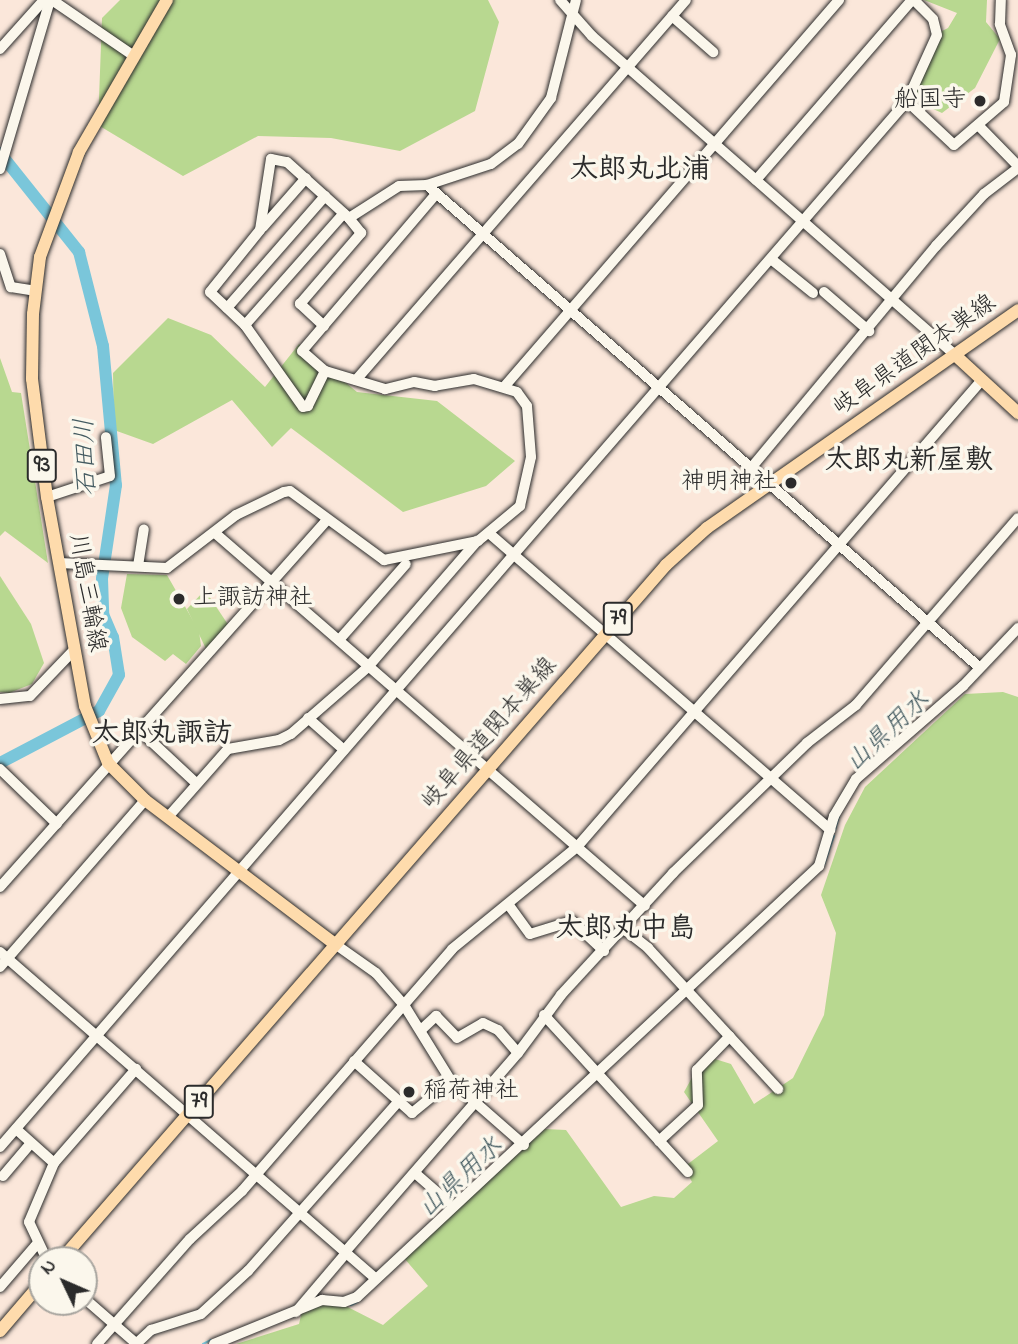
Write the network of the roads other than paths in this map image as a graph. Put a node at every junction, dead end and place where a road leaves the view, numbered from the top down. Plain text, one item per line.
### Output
1 (44, 0) edge
2 (51, 0) edge
3 (167, 0) edge
4 (560, 0) edge
5 (576, 0) edge
6 (686, 0) edge
7 (839, 0) edge
8 (913, 0) edge
9 (1001, 0) edge
10 (32, 14) junction
11 (570, 15) junction
12 (672, 16) junction
13 (44, 20) junction
14 (0, 49) edge
15 (713, 52) dead end
16 (134, 56) junction
17 (627, 67) junction
18 (907, 101) junction
19 (978, 125) junction
20 (715, 144) junction
21 (1018, 167) edge
22 (0, 169) edge
23 (306, 178) junction
24 (756, 180) junction
25 (427, 185) junction
26 (436, 194) junction
27 (325, 196) junction
28 (347, 216) junction
29 (804, 222) junction
30 (260, 230) junction
31 (482, 234) junction
32 (0, 254) edge
33 (771, 259) junction
34 (35, 291) junction
35 (895, 301) junction
36 (227, 308) junction
37 (1018, 310) edge
38 (570, 311) junction
39 (245, 325) junction
40 (324, 326) junction
41 (869, 331) junction
42 (955, 355) junction
43 (325, 371) junction
44 (356, 380) junction
45 (982, 380) junction
46 (504, 387) junction
47 (659, 388) junction
48 (1018, 413) edge
49 (106, 437) dead end
50 (751, 468) junction
51 (768, 484) junction
52 (47, 497) junction
53 (1018, 518) edge
54 (326, 521) junction
55 (144, 529) dead end
56 (215, 533) junction
57 (489, 534) junction
58 (478, 541) junction
59 (839, 545) junction
60 (513, 555) junction
61 (59, 563) junction
62 (406, 564) dead end
63 (138, 566) junction
64 (272, 583) junction
65 (928, 621) junction
66 (1018, 628) edge
67 (604, 634) junction
68 (338, 640) junction
69 (75, 649) junction
70 (369, 667) junction
71 (980, 668) junction
72 (396, 690) junction
73 (0, 699) edge
74 (695, 712) junction
75 (308, 718) junction
76 (139, 730) junction
77 (344, 750) junction
78 (108, 764) junction
79 (488, 769) junction
80 (2, 772) edge
81 (771, 778) junction
82 (196, 783) junction
83 (145, 800) junction
84 (168, 817) junction
85 (57, 824) junction
86 (830, 830) junction
87 (577, 848) junction
88 (238, 871) junction
89 (0, 887) edge
90 (508, 904) junction
91 (645, 905) junction
92 (624, 929) junction
93 (335, 944) junction
94 (604, 951) junction
95 (2, 959) edge
96 (689, 992) junction
97 (404, 1005) junction
98 (544, 1015) junction
99 (421, 1030) junction
100 (95, 1033) junction
101 (730, 1036) junction
102 (518, 1053) junction
103 (354, 1061) junction
104 (136, 1069) junction
105 (599, 1076) junction
106 (450, 1081) junction
107 (778, 1089) dead end
108 (399, 1101) junction
109 (476, 1103) junction
110 (188, 1115) junction
111 (557, 1119) dead end
112 (16, 1129) junction
113 (659, 1141) junction
114 (31, 1143) junction
115 (523, 1145) junction
116 (0, 1147) edge
117 (54, 1163) junction
118 (688, 1172) dead end
119 (415, 1173) junction
120 (255, 1174) junction
121 (2, 1176) dead end
122 (447, 1201) dead end
123 (302, 1215) junction
124 (37, 1244) joint
125 (73, 1246) edge
126 (346, 1253) junction
127 (376, 1279) junction
128 (0, 1287) edge
129 (28, 1298) edge
130 (98, 1311) edge
131 (296, 1312) junction
132 (114, 1325) junction
133 (0, 1331) edge
134 (97, 1344) edge
135 (137, 1344) edge
136 (214, 1344) edge

1 - 10 street
2 - 13 street
2 - 16 street
3 - 16 main road, 川島三輪線 / 93
4 - 11 street
5 - 11 street
6 - 12 street
7 - 20 street
8 - 18 street
8 - 24 street
9 - 19 street
10 - 13 street
10 - 14 street
11 - 17 street
11 - 25 street
12 - 15 street
12 - 17 street
13 - 22 street
16 - 34 main road, 川島三輪線 / 93
17 - 20 street
17 - 31 street
18 - 19 street
18 - 29 street
19 - 21 street
20 - 24 street
20 - 38 street
21 - 35 street
23 - 27 street
23 - 30 street
23 - 30 street
24 - 29 street
25 - 26 street
25 - 28 street
26 - 31 street
26 - 40 street
27 - 28 street
27 - 36 street
28 - 39 street
28 - 40 street
29 - 33 street
29 - 35 street
30 - 36 street
31 - 38 street
31 - 44 street
32 - 34 street
33 - 41 street
33 - 47 street
34 - 52 main road, 川島三輪線 / 93
35 - 41 street
35 - 42 street
36 - 39 street
37 - 42 main road, 岐阜県道関本巣線 / 79
38 - 46 street
38 - 47 street
39 - 43 street
40 - 43 street
41 - 50 street
42 - 45 main road
42 - 51 main road, 岐阜県道関本巣線 / 79
43 - 44 street
44 - 46 street
45 - 48 main road
45 - 59 street
46 - 57 street
47 - 50 street
47 - 60 street
49 - 52 street
50 - 51 street
51 - 59 street
51 - 67 main road, 岐阜県道関本巣線 / 79
52 - 61 main road, 川島三輪線 / 93
53 - 65 street
54 - 56 street
54 - 58 street
54 - 64 street
55 - 63 street
56 - 63 street
56 - 64 street
57 - 58 street
57 - 60 street
58 - 70 street
59 - 65 street
59 - 74 street
60 - 67 street
60 - 72 street
61 - 63 street
61 - 69 main road, 川島三輪線 / 93
62 - 68 street
64 - 68 street
64 - 76 street
65 - 71 street
65 - 81 street
66 - 71 street
67 - 74 street
67 - 79 main road, 岐阜県道関本巣線 / 79
68 - 70 street
69 - 73 street
69 - 78 main road, 川島三輪線 / 93
70 - 72 street
70 - 75 street
71 - 86 street
72 - 77 street
72 - 79 street
74 - 81 street
74 - 87 street
75 - 77 street
75 - 82 street
76 - 78 street
76 - 82 street
77 - 88 street
78 - 83 main road, 川島三輪線 / 93
78 - 85 street
79 - 87 street
79 - 93 main road, 岐阜県道関本巣線 / 79
80 - 85 street
81 - 86 street
81 - 91 street
82 - 84 street
83 - 84 main road, 川島三輪線 / 93
83 - 95 street
84 - 88 main road, 川島三輪線 / 93
85 - 89 street
86 - 96 street
87 - 90 street
87 - 91 street
88 - 93 main road, 川島三輪線 / 93
88 - 100 street
90 - 94 street
90 - 97 street
91 - 92 street
92 - 94 street
92 - 96 street
93 - 97 street
93 - 110 main road, 岐阜県道関本巣線 / 79
94 - 98 street
95 - 100 street
96 - 101 street
96 - 105 street
97 - 99 street
97 - 103 street
98 - 102 street
98 - 105 street
99 - 102 street
99 - 106 street
100 - 104 street
100 - 112 street
101 - 107 street
101 - 113 street
102 - 109 street
103 - 108 street
103 - 120 street
104 - 110 street
104 - 117 street
105 - 111 street
105 - 113 street
105 - 115 street
106 - 108 street
106 - 109 street
108 - 123 street
109 - 115 street
109 - 119 street
110 - 120 street
110 - 125 main road, 岐阜県道関本巣線 / 79
112 - 114 street
112 - 116 street
113 - 118 street
114 - 117 street
114 - 121 street
115 - 127 street
117 - 124 street
119 - 122 street
119 - 126 street
120 - 123 street
120 - 132 street
123 - 126 street
123 - 135 street
124 - 128 street
126 - 127 street
126 - 131 street
127 - 131 street
129 - 133 main road
130 - 132 street
131 - 136 street
132 - 134 street
132 - 135 street

